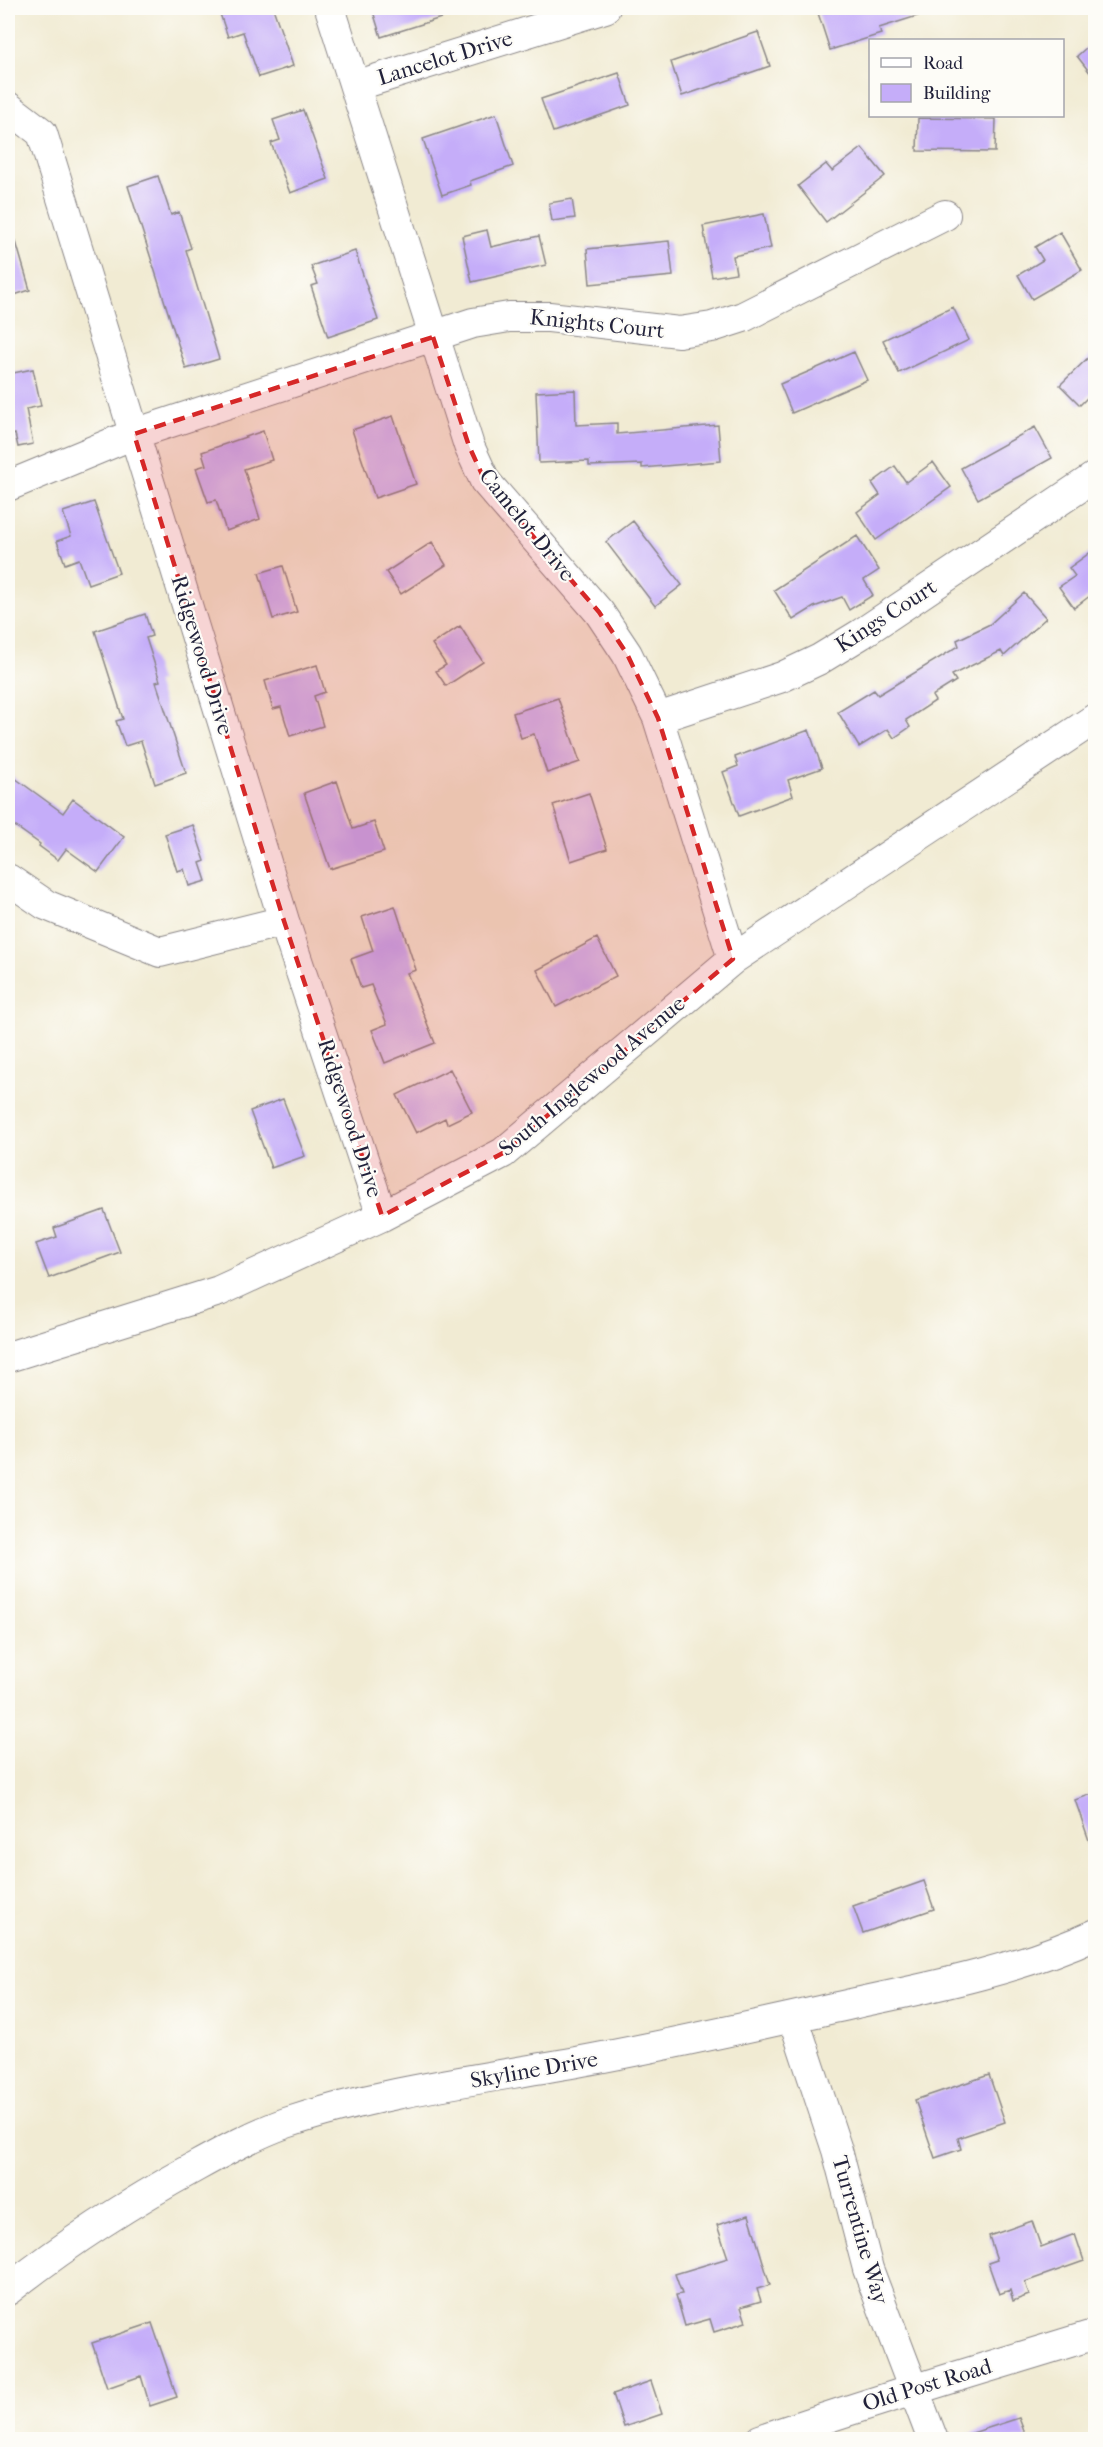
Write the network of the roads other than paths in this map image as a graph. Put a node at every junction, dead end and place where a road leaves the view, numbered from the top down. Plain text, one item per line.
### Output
1 (330, 8) edge
2 (605, 8) edge
3 (354, 86) junction
4 (8, 107) edge
5 (945, 215) dead end
6 (433, 337) junction
7 (134, 434) junction
8 (1095, 476) edge
9 (8, 486) edge
10 (658, 718) junction
11 (1095, 718) edge
12 (8, 879) edge
13 (284, 921) junction
14 (733, 959) junction
15 (382, 1216) junction
16 (8, 1357) edge
17 (1095, 1934) edge
18 (793, 2018) junction
19 (8, 2290) edge
20 (1095, 2334) edge
21 (913, 2391) junction
22 (760, 2439) edge
23 (933, 2439) edge

1 - 3 street, Camelot Drive
2 - 3 street, Lancelot Drive
3 - 6 street, Camelot Drive
4 - 7 street, Ridgewood Drive
5 - 6 street, Knights Court
6 - 7 street, Knights Court
6 - 10 street, Camelot Drive
7 - 9 street, Knights Court
7 - 13 street, Ridgewood Drive
8 - 10 street, Kings Court
10 - 14 street, Camelot Drive
11 - 14 street, South Inglewood Avenue
12 - 13 street
13 - 15 street, Ridgewood Drive
14 - 15 street, South Inglewood Avenue
15 - 16 street, South Inglewood Avenue
17 - 18 street, Skyline Drive
18 - 19 street, Skyline Drive
18 - 21 street, Turrentine Way
20 - 21 street, Old Post Road
21 - 22 street, Old Post Road
21 - 23 street, Turrentine Way

